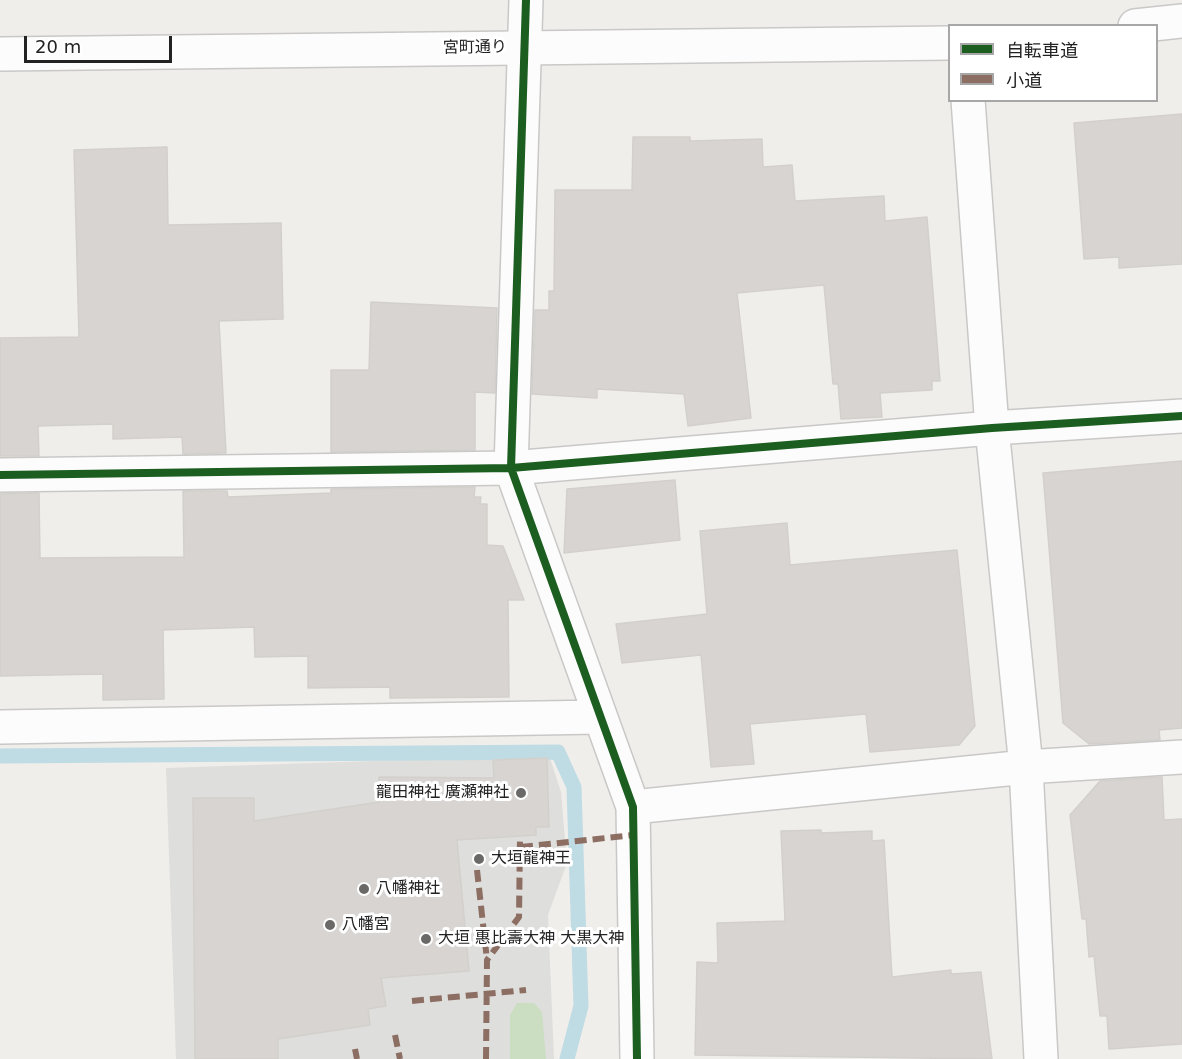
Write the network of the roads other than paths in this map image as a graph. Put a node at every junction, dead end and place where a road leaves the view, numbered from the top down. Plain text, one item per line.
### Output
1 (526, 0) edge
2 (1182, 21) edge
3 (1154, 24) edge
4 (948, 43) edge
5 (525, 48) junction
6 (0, 54) edge
7 (968, 102) edge
8 (1182, 416) edge
9 (992, 428) junction
10 (511, 468) junction
11 (0, 475) edge
12 (600, 717) junction
13 (0, 727) edge
14 (1182, 757) edge
15 (1026, 767) junction
16 (633, 807) junction
17 (637, 1059) edge
18 (1041, 1059) edge

1 - 5 street
2 - 3 street
4 - 5 street, 宮町通り
5 - 6 street, 宮町通り
5 - 10 street
7 - 9 street
8 - 9 street
9 - 10 street
9 - 15 street
10 - 11 street
10 - 12 street
12 - 13 street
12 - 16 street
14 - 15 street
15 - 16 street
15 - 18 street
16 - 17 street

